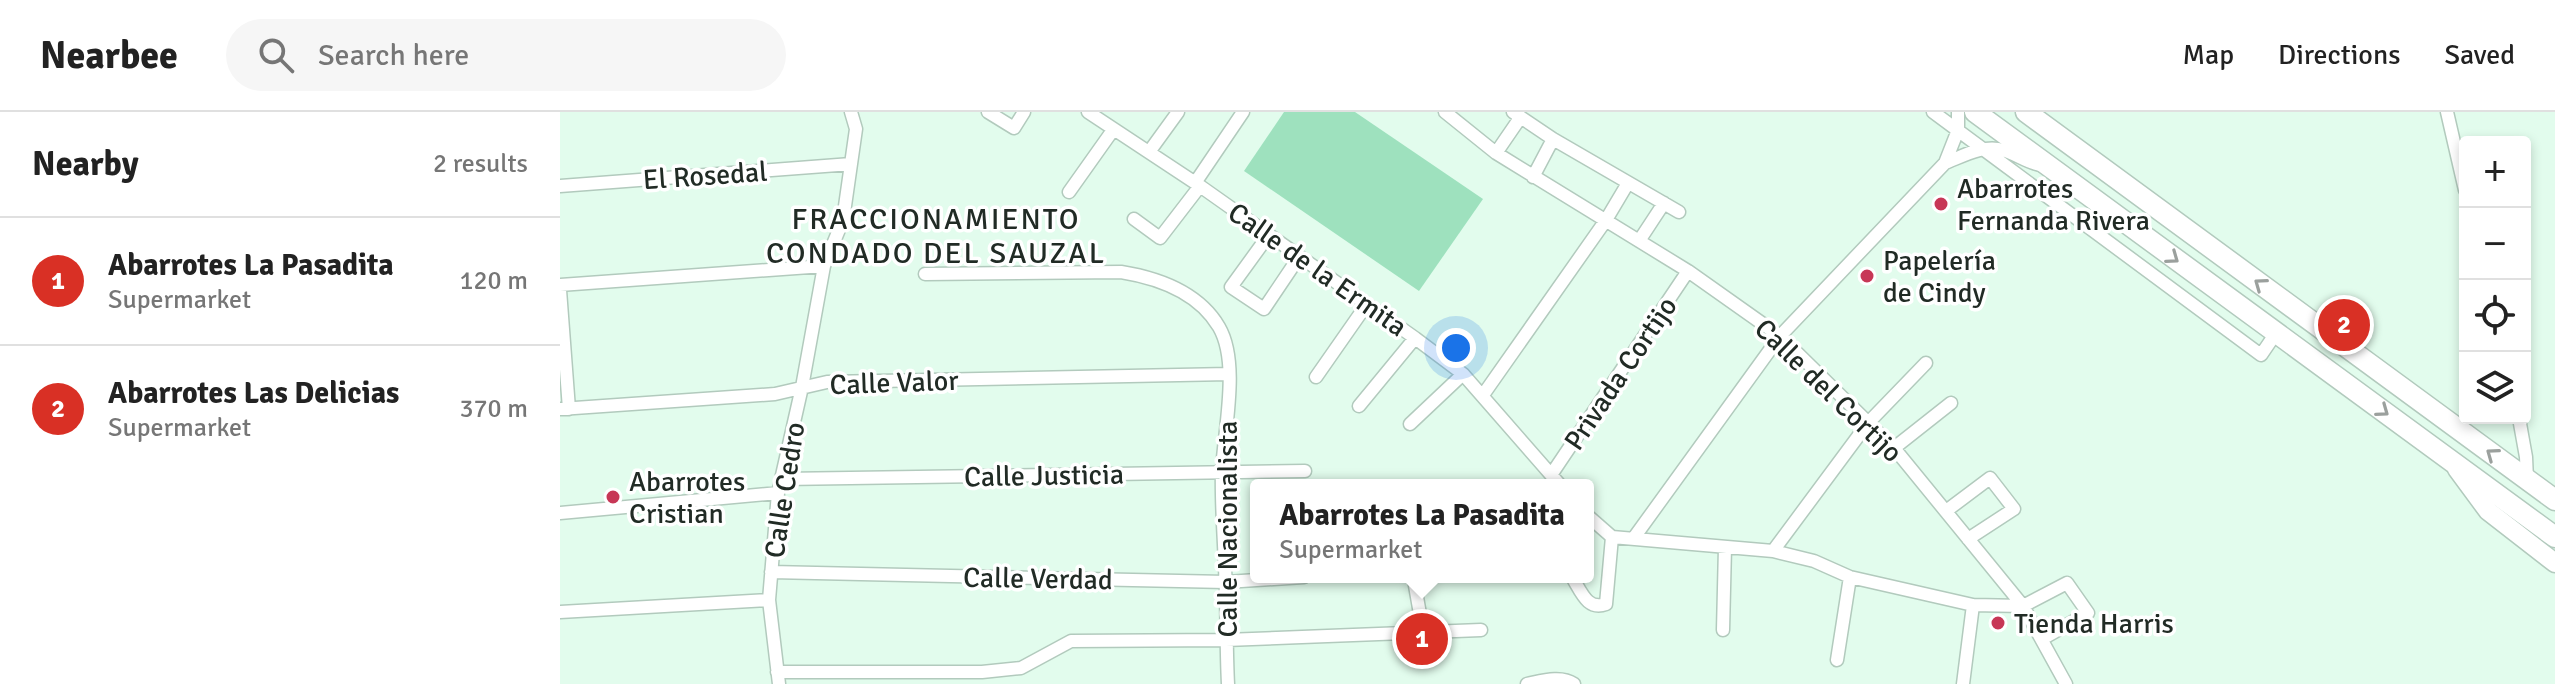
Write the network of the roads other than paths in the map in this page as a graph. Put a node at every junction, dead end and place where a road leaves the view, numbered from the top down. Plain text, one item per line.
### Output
1 (851, 112) edge
2 (988, 112) edge
3 (1024, 112) edge
4 (1088, 112) edge
5 (1178, 112) edge
6 (1243, 112) edge
7 (1445, 112) edge
8 (1933, 112) edge
9 (1958, 112) edge
10 (1975, 112) edge
11 (2026, 112) edge
12 (2447, 112) edge
13 (1517, 115) edge
14 (1113, 130) junction
15 (1958, 130) junction
16 (1553, 139) junction
17 (2066, 142) junction
18 (1983, 149) junction
19 (1149, 152) junction
20 (1496, 153) junction
21 (1945, 163) junction
22 (851, 164) junction
23 (2459, 164) edge
24 (2048, 166) junction
25 (1533, 177) junction
26 (1628, 183) junction
27 (1197, 184) junction
28 (560, 186) edge
29 (1069, 192) dead end
30 (1664, 203) junction
31 (1679, 212) dead end
32 (1134, 219) dead end
33 (1606, 220) junction
34 (1268, 236) junction
35 (2148, 239) junction
36 (1639, 241) junction
37 (1299, 257) junction
38 (2132, 260) junction
39 (824, 266) junction
40 (1688, 271) junction
41 (925, 274) dead end
42 (560, 287) edge
43 (2228, 298) junction
44 (1367, 304) junction
45 (2293, 308) junction
46 (2212, 319) junction
47 (2276, 333) junction
48 (1780, 336) junction
49 (1415, 338) junction
50 (1926, 363) dead end
51 (1229, 374) junction
52 (1463, 374) junction
53 (1316, 377) dead end
54 (802, 387) junction
55 (1483, 395) junction
56 (1951, 403) dead end
57 (1359, 406) dead end
58 (564, 409) edge
59 (1868, 423) junction
60 (1410, 424) dead end
61 (2520, 424) edge
62 (1894, 448) junction
63 (2450, 460) junction
64 (1305, 471) dead end
65 (1222, 472) junction
66 (783, 479) junction
67 (1555, 479) edge
68 (1557, 479) edge
69 (2527, 480) junction
70 (778, 493) junction
71 (2555, 500) edge
72 (1946, 511) junction
73 (560, 513) edge
74 (1594, 521) edge
75 (1612, 537) junction
76 (2555, 537) edge
77 (1633, 539) junction
78 (1968, 539) junction
79 (1725, 547) junction
80 (1773, 551) junction
81 (2555, 563) edge
82 (771, 572) junction
83 (1850, 577) junction
84 (1250, 580) edge
85 (1226, 582) junction
86 (1415, 583) edge
87 (1576, 583) edge
88 (769, 600) junction
89 (1973, 605) junction
90 (2023, 606) junction
91 (560, 612) edge
92 (1481, 630) dead end
93 (1723, 630) dead end
94 (1423, 631) junction
95 (2042, 639) junction
96 (1226, 640) junction
97 (1837, 660) dead end
98 (778, 678) edge
99 (1571, 682) edge
100 (1228, 684) edge
101 (1527, 684) edge
102 (1963, 684) edge
103 (2066, 684) edge

1 - 22 street, Calle Cedro
2 - 3 street
4 - 14 street, Calle de la Ermita
5 - 19 street
6 - 27 street
7 - 20 street, Calle del Cortijo
8 - 15 street
9 - 15 street
10 - 24 main road
11 - 17 main road
12 - 23 street
13 - 16 street
13 - 20 street
14 - 19 street, Calle de la Ermita
14 - 29 street
15 - 18 street
15 - 21 street
16 - 25 street
16 - 26 street
17 - 24 main road
45 -> 17 main road
18 - 21 street
18 - 24 street
18 - 38 street
19 - 27 street, Calle de la Ermita
20 - 25 street, Calle del Cortijo
21 - 48 street
22 - 28 street, El Rosedal
22 - 39 street, Calle Cedro
24 - 35 main road
25 - 33 street, Calle del Cortijo
26 - 30 street
26 - 33 street
27 - 32 street
27 - 34 street, Calle de la Ermita
30 - 31 street
30 - 36 street
33 - 36 street, Calle del Cortijo
33 - 55 street
34 - 37 street, Calle de la Ermita
34 - 37 street
35 - 38 street
35 -> 43 main road
36 - 40 street, Calle del Cortijo
37 - 44 street, Calle de la Ermita
38 - 46 street
39 - 42 street
39 - 54 street, Calle Cedro
40 - 48 street, Calle del Cortijo
40 - 68 street, Privada Cortijo
41 - 51 street, Calle Nacionalista
42 - 58 street
43 - 46 street
43 - 47 main road
44 - 49 street, Calle de la Ermita
44 - 53 street
45 - 47 main road
69 -> 45 main road
46 - 47 street
47 -> 63 main road
48 - 59 street, Calle del Cortijo
48 - 77 street
49 - 52 street, Calle de la Ermita
49 - 57 street
50 - 59 street
51 - 54 street, Calle Valor
51 - 65 street, Calle Nacionalista
52 - 55 street, Calle de la Ermita
52 - 60 street
54 - 58 street, Calle Valor
54 - 66 street, Calle Cedro
55 - 67 street, Calle de la Ermita
56 - 62 street
59 - 62 street, Calle del Cortijo
59 - 80 street
61 - 69 street
62 - 72 street, Calle del Cortijo
63 - 76 main road
63 - 81 street
64 - 65 street, Calle Justicia
65 - 66 street, Calle Justicia
65 - 85 street, Calle Nacionalista
66 - 70 street, Calle Cedro
69 - 71 main road
70 - 73 street
70 - 82 street, Calle Cedro
72 - 78 street, Calle del Cortijo
72 - 78 street
74 - 75 street
75 - 77 street
75 - 87 street
77 - 79 street
78 - 90 street, Calle del Cortijo
79 - 80 street
79 - 93 street
80 - 83 street
82 - 85 street, Calle Verdad
82 - 88 street, Calle Cedro
83 - 89 street
83 - 97 street
84 - 85 street, Calle Verdad
85 - 96 street, Calle Nacionalista
86 - 94 street
88 - 91 street
88 - 98 street, Calle Cedro
89 - 90 street
89 - 102 street
90 - 95 street, Calle del Cortijo
90 - 95 street
92 - 94 street
94 - 96 street
95 - 103 street, Calle del Cortijo
96 - 98 street
96 - 100 street, Calle Nacionalista
99 - 101 street

